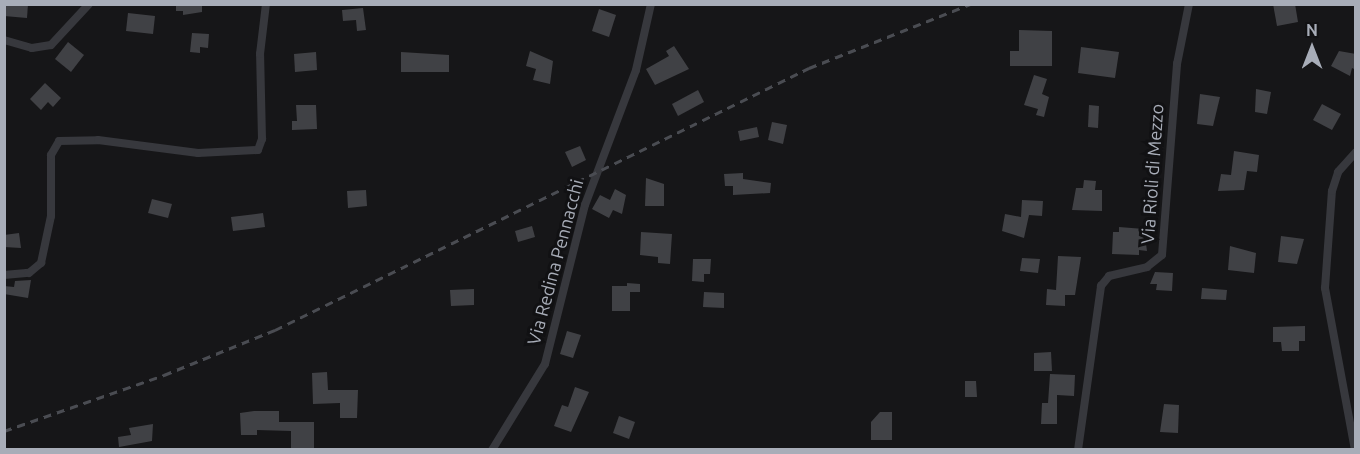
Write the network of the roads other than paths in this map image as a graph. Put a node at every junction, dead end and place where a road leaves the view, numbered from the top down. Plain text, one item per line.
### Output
1 (89, 4) edge
2 (266, 4) edge
3 (651, 4) edge
4 (1189, 4) edge
5 (4, 40) edge
6 (1356, 152) edge
7 (4, 275) edge
8 (492, 450) edge
9 (1078, 450) edge
10 (1355, 450) edge

1 - 5 street
2 - 7 street
3 - 8 street, Via Redina Pennacchi
4 - 9 street, Via Rioli di Mezzo
6 - 10 street

